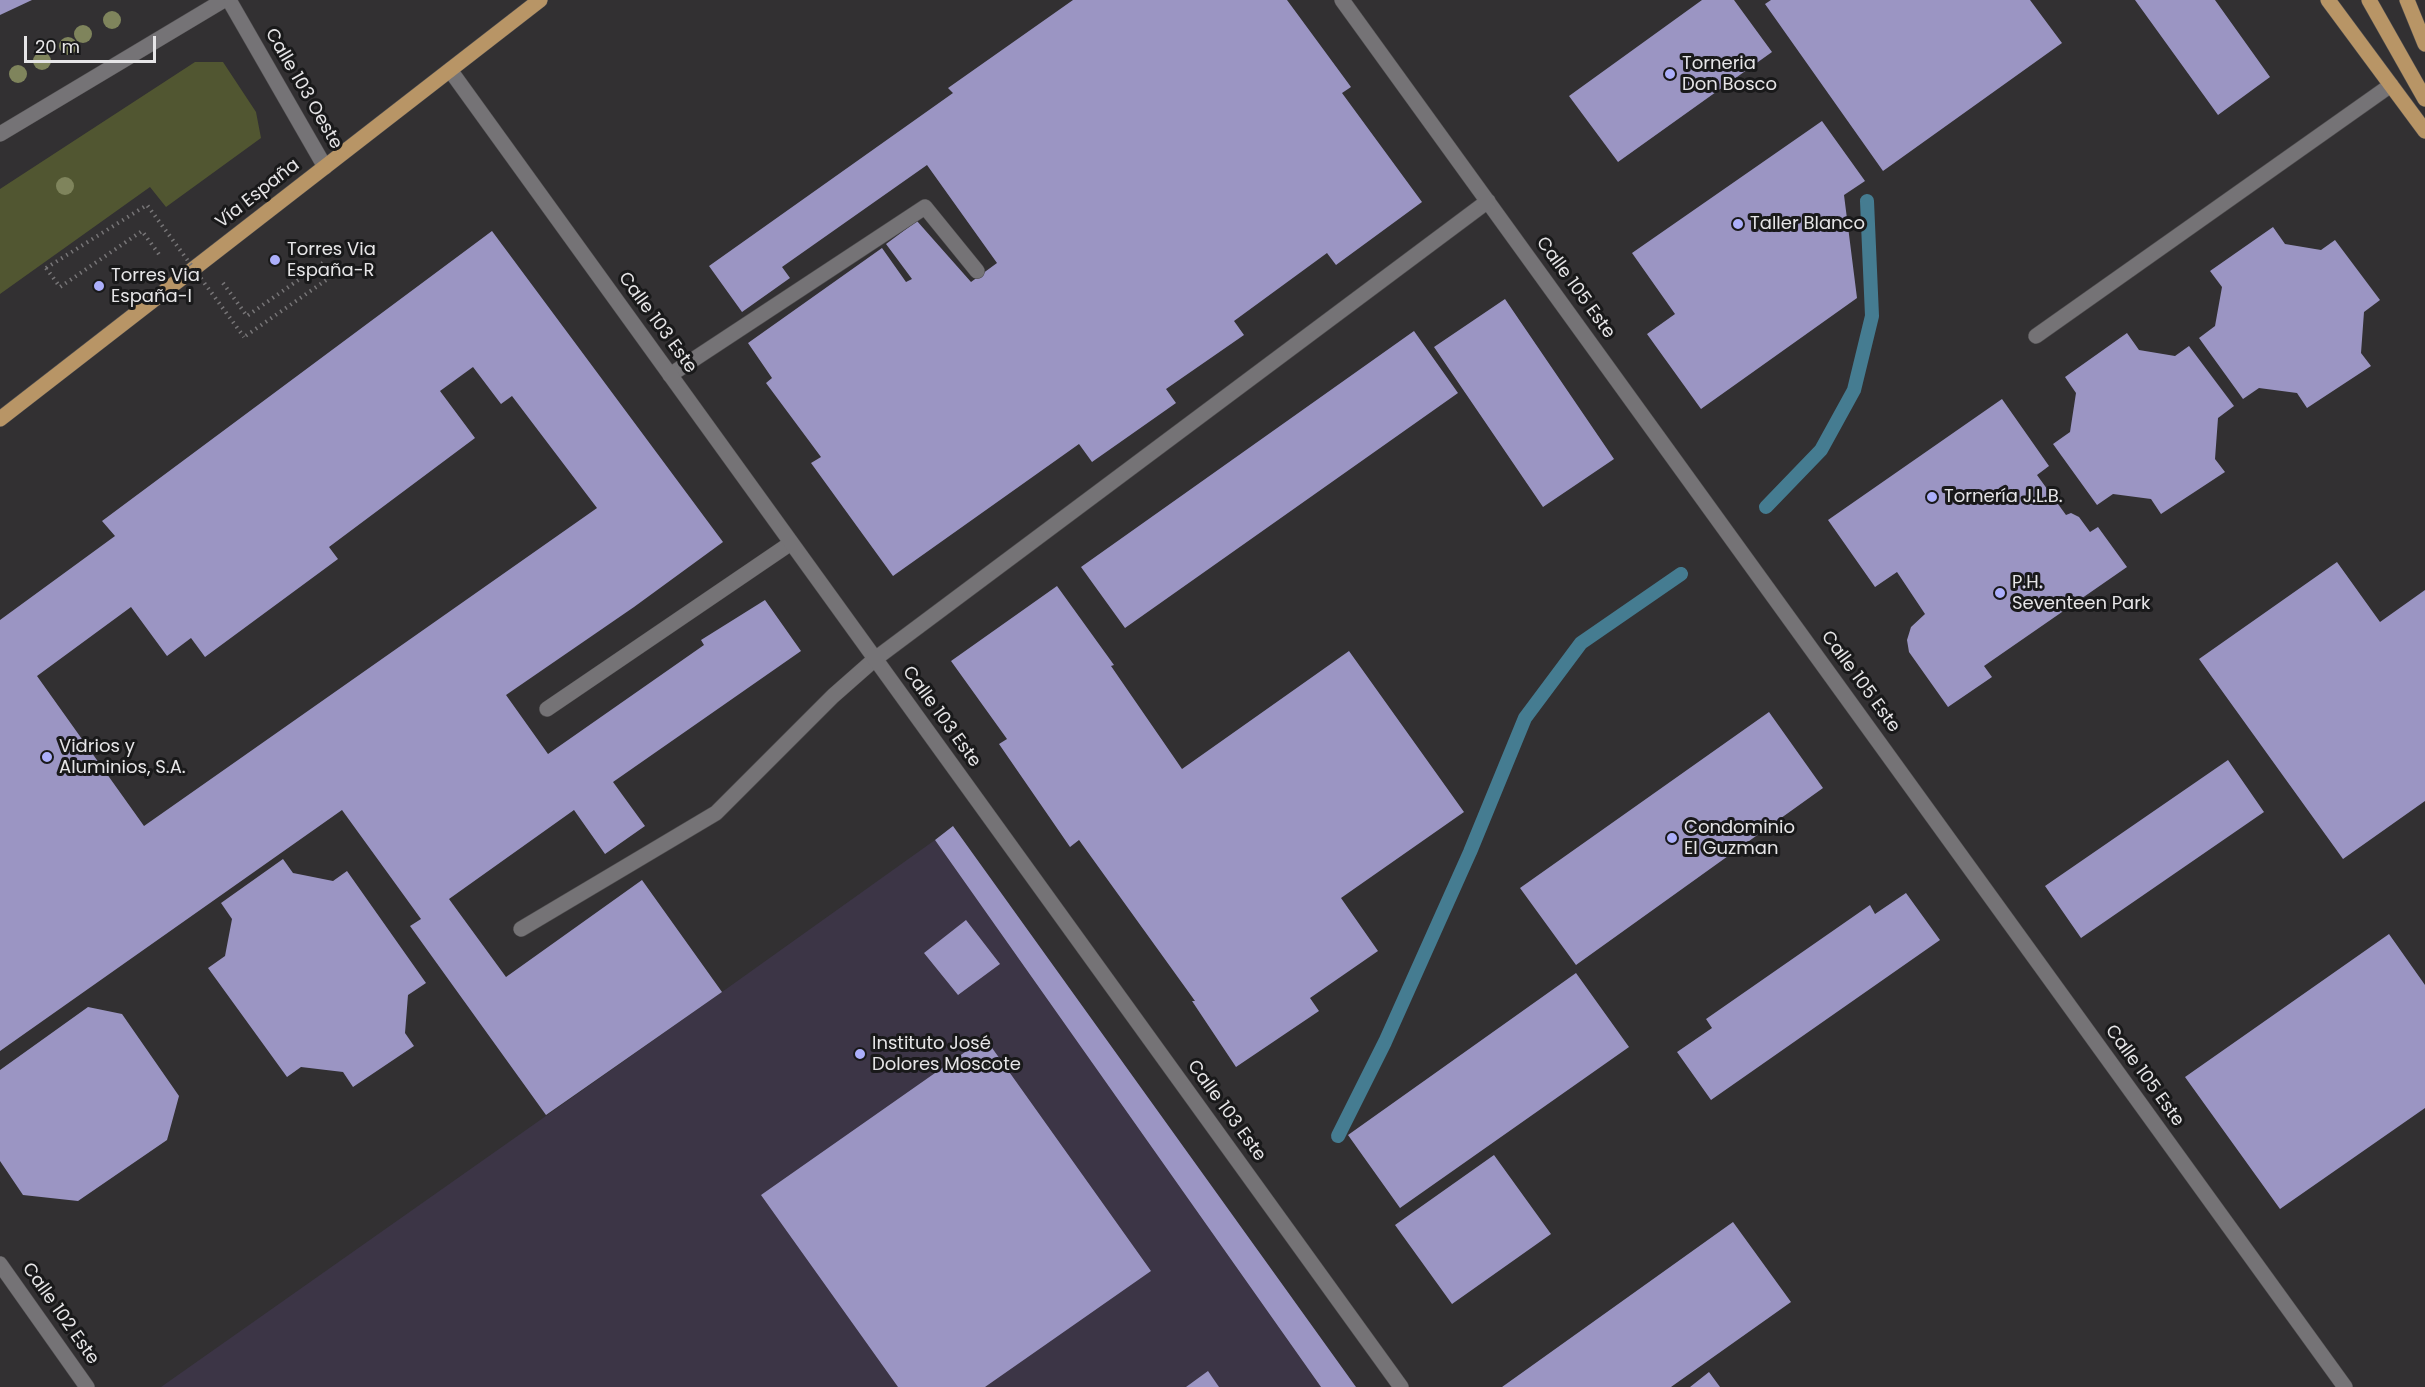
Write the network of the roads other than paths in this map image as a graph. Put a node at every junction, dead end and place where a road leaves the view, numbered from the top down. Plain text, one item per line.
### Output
1 (224, 0) edge
2 (229, 0) edge
3 (540, 0) edge
4 (1342, 0) edge
5 (2328, 0) edge
6 (2369, 0) edge
7 (2408, 0) edge
8 (2425, 44) edge
9 (450, 70) junction
10 (2391, 85) junction
11 (2425, 99) edge
12 (2425, 131) edge
13 (0, 134) edge
14 (325, 167) junction
15 (1488, 201) junction
16 (976, 271) dead end
17 (2036, 336) dead end
18 (670, 375) junction
19 (0, 419) edge
20 (791, 543) junction
21 (875, 659) junction
22 (547, 709) dead end
23 (521, 929) dead end
24 (2, 1270) edge
25 (87, 1387) edge
26 (1401, 1387) edge
27 (2345, 1387) edge

1 - 13 street
2 - 14 street, Calle 103 Oeste
3 - 9 main road, Vía España
4 - 15 street, Calle 105 Este
5 - 10 main road
6 - 11 main road
7 - 8 main road
9 - 14 main road, Vía España
9 - 18 street, Calle 103 Este
10 - 12 main road
10 - 17 street
14 - 19 main road, Vía España
15 - 21 street
15 - 27 street, Calle 105 Este
16 - 18 street
18 - 20 street, Calle 103 Este
20 - 21 street, Calle 103 Este
20 - 22 street
21 - 23 street
21 - 26 street, Calle 103 Este
24 - 25 street, Calle 102 Este

